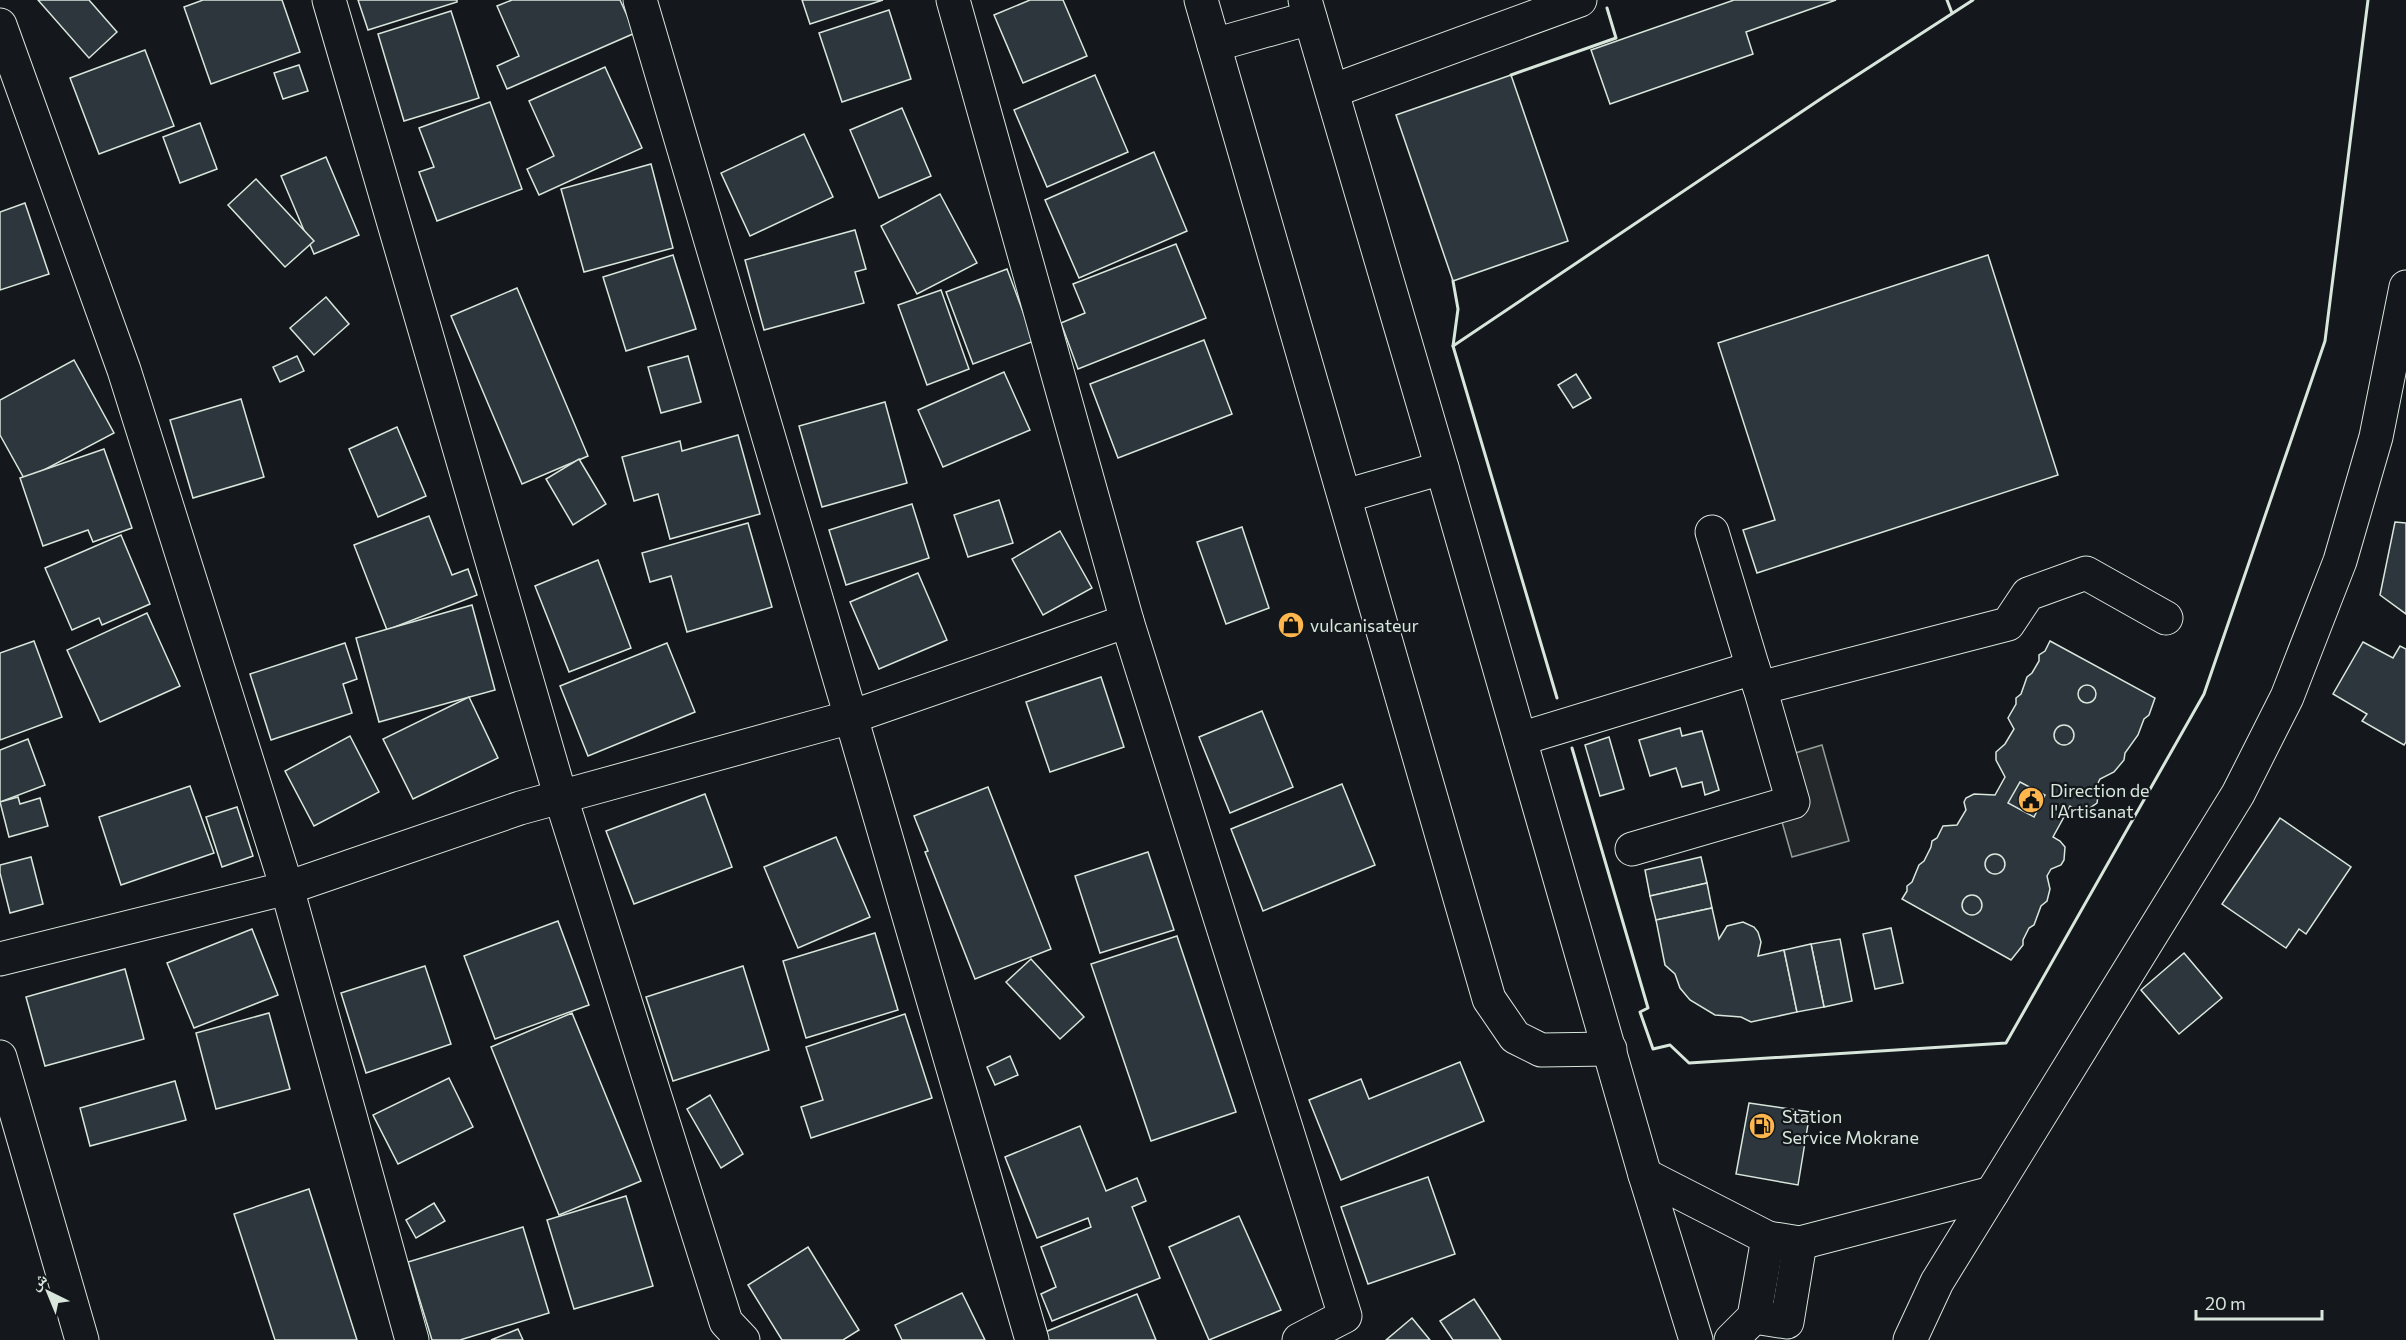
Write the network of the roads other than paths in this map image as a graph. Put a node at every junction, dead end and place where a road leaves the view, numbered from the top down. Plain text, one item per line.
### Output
1 (329, 0) edge
2 (640, 0) edge
3 (953, 0) edge
4 (1201, 0) edge
5 (1580, 0) edge
6 (1307, 9) edge
7 (0, 25) edge
8 (1214, 45) junction
9 (1332, 91) junction
10 (2406, 287) edge
11 (1442, 468) junction
12 (1345, 496) junction
13 (1712, 532) dead end
14 (2166, 618) dead end
15 (1127, 621) junction
16 (1756, 678) junction
17 (851, 717) junction
18 (1520, 739) junction
19 (561, 798) junction
20 (1632, 849) dead end
21 (287, 888) junction
22 (0, 959) edge
23 (1610, 1049) junction
24 (0, 1057) edge
25 (1645, 1175) junction
26 (1992, 1193) junction
27 (1768, 1238) junction
28 (1800, 1243) junction
29 (1937, 1282) junction
30 (1754, 1317) junction
31 (82, 1340) edge
32 (412, 1340) edge
33 (743, 1340) edge
34 (1032, 1340) edge
35 (1299, 1340) edge
36 (1696, 1340) edge
37 (1731, 1340) edge
38 (1890, 1340) edge
39 (1910, 1340) edge

1 - 19 main road
2 - 17 main road
3 - 15 main road
4 - 8 main road
5 - 9 main road
6 - 8 main road
6 - 9 main road
7 - 21 main road
8 - 12 main road
9 - 11 main road
10 - 26 main road
11 - 12 main road
11 - 18 main road
12 - 23 main road
13 - 16 main road
14 - 16 main road
15 - 17 main road
15 - 35 main road
16 - 18 main road
16 - 20 main road
17 - 19 main road
17 - 34 main road
18 - 23 main road
19 - 21 main road
19 - 33 main road
21 - 22 main road
21 - 32 main road
23 - 25 main road
24 - 31 main road
25 - 27 main road
25 - 36 main road
26 - 28 main road
26 - 29 main road
27 - 28 main road
27 - 30 main road
28 - 30 main road
29 - 38 main road
29 - 39 main road
30 - 37 main road

